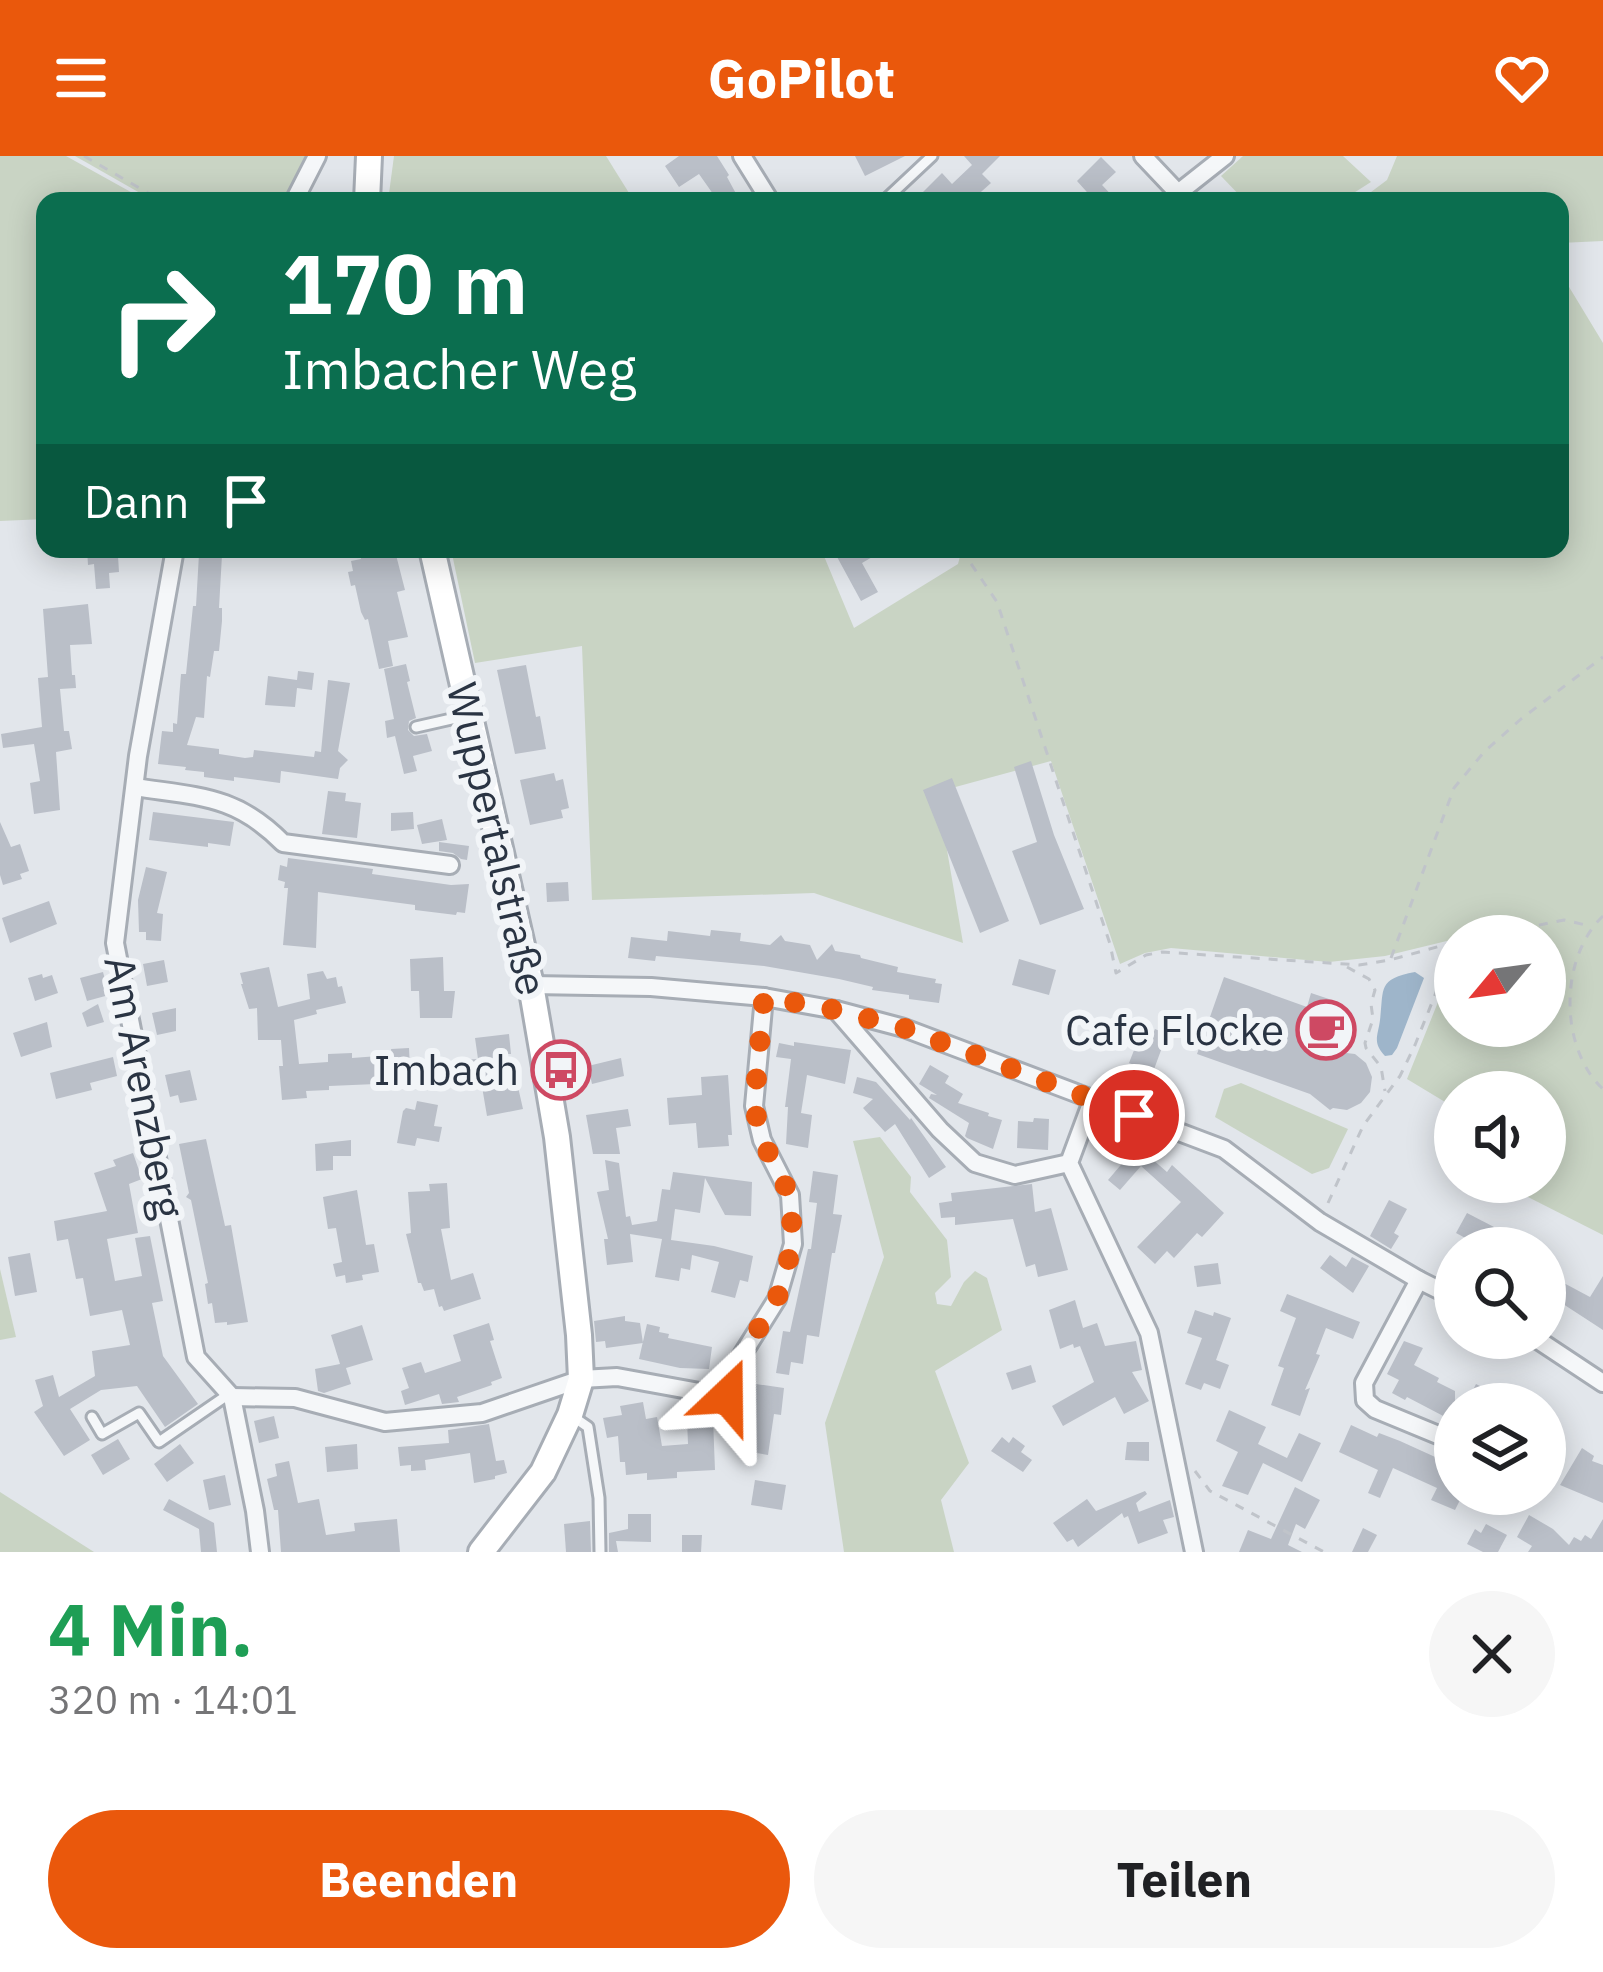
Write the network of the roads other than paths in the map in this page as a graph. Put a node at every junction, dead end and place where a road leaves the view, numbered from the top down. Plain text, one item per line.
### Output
1 (317, 156) edge
2 (369, 156) edge
3 (742, 156) edge
4 (932, 156) edge
5 (1143, 156) edge
6 (1225, 156) edge
7 (299, 192) edge
8 (368, 192) edge
9 (764, 192) edge
10 (894, 192) edge
11 (1169, 192) edge
12 (1179, 192) edge
13 (173, 558) edge
14 (434, 558) edge
15 (469, 714) junction
16 (416, 728) dead end
17 (135, 787) junction
18 (450, 865) dead end
19 (531, 985) junction
20 (764, 997) junction
21 (836, 1010) junction
22 (1092, 1101) junction
23 (1069, 1163) junction
24 (1419, 1280) junction
25 (1434, 1288) edge
26 (1566, 1359) edge
27 (581, 1379) junction
28 (1603, 1383) edge
29 (230, 1396) junction
30 (570, 1415) junction
31 (92, 1418) dead end
32 (1434, 1433) edge
33 (260, 1552) edge
34 (481, 1552) edge
35 (600, 1552) edge
36 (1194, 1552) edge

1 - 7 street
2 - 8 main road
3 - 9 street
4 - 10 lane
5 - 11 street
6 - 12 street
13 - 17 street, Am Arenzberg
14 - 15 main road, Wuppertalstraße
15 - 16 lane
15 - 19 main road, Wuppertalstraße
17 - 18 street
17 - 29 street, Am Arenzberg
19 - 20 street
19 - 27 main road, Wuppertalstraße
20 - 21 street
20 - 27 street
21 - 22 street
21 - 23 street
22 - 23 street
22 - 24 street
23 - 36 street
24 - 25 street
24 - 32 street
26 - 28 street
27 - 29 street
27 - 30 main road, Wuppertalstraße
29 - 31 lane
29 - 33 street, Am Arenzberg
30 - 34 main road, Wuppertalstraße
30 - 35 lane

